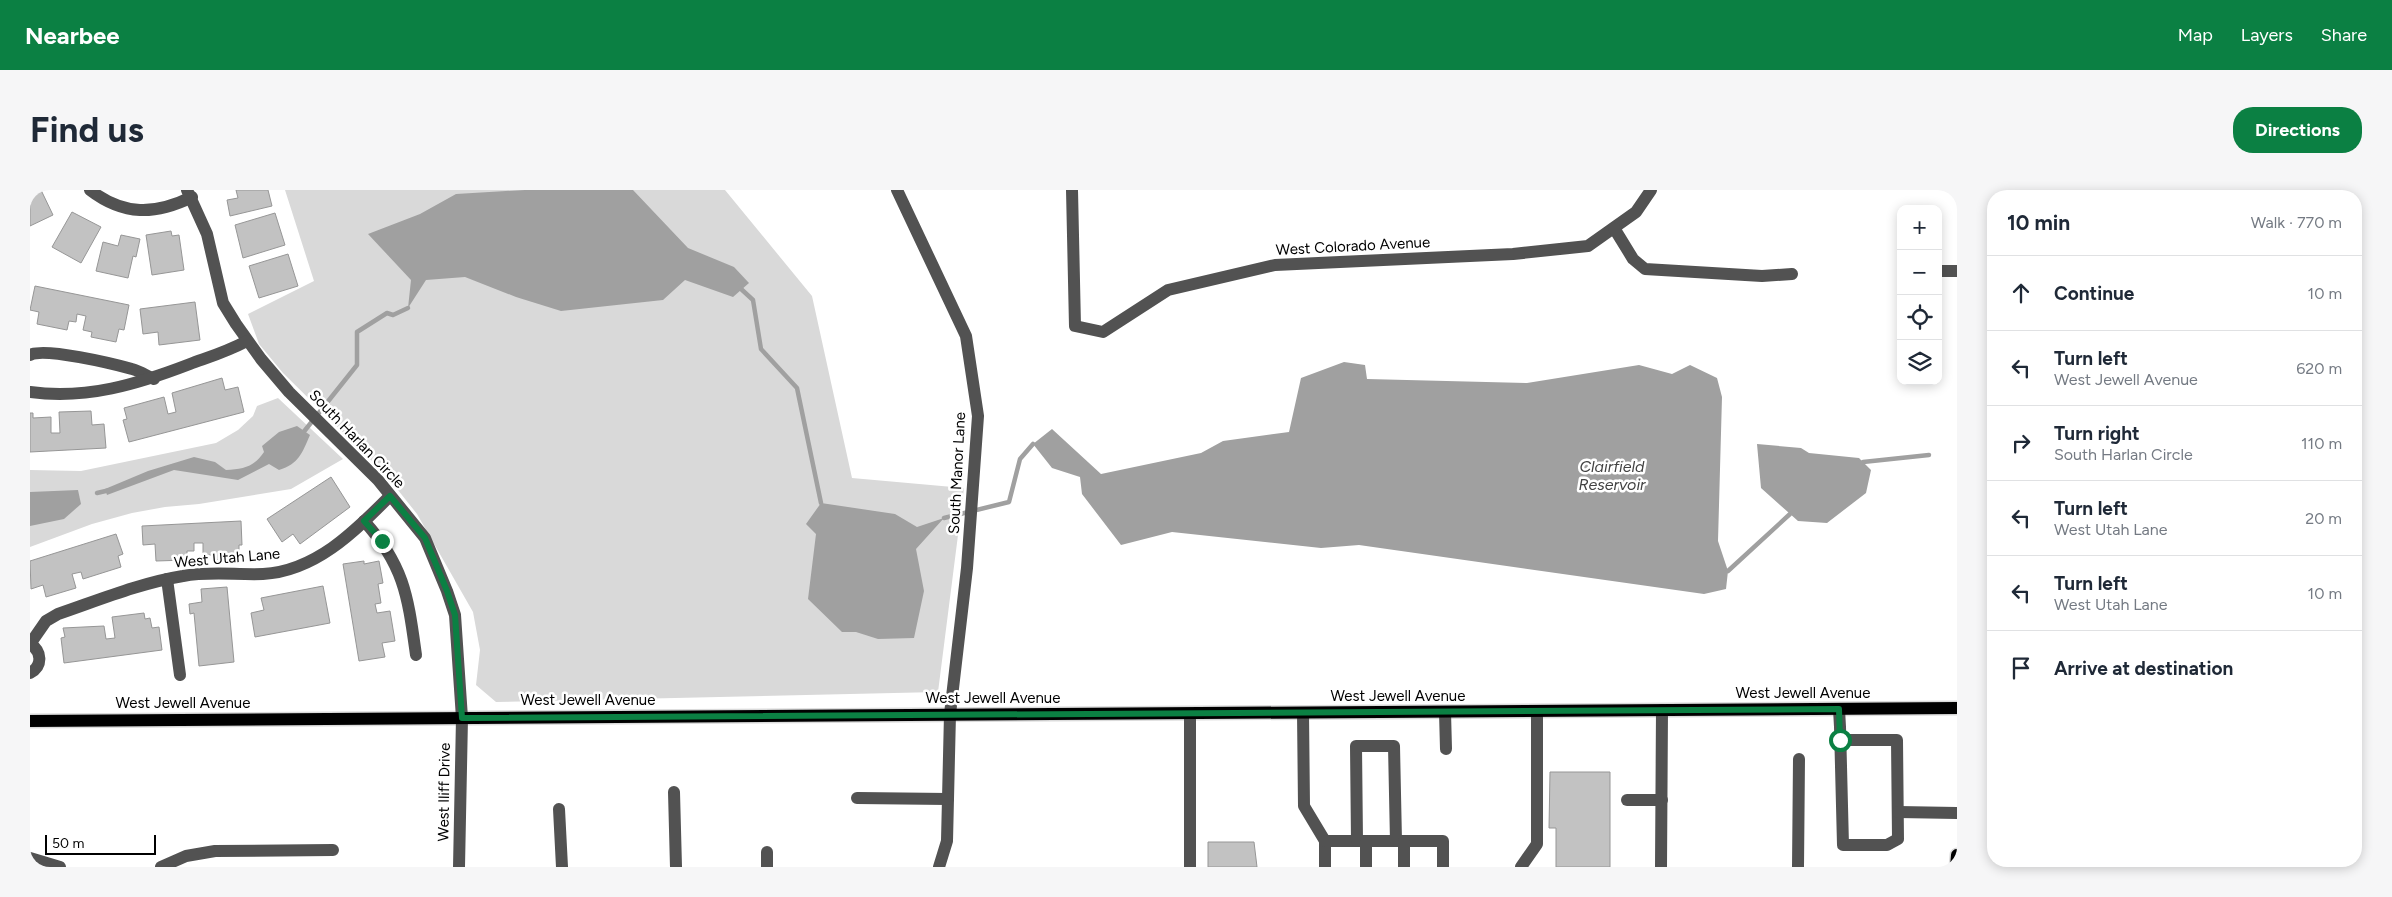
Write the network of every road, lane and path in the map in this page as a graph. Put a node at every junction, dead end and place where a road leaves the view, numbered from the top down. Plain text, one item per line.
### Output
1 (90, 190) edge
2 (896, 190) edge
3 (1072, 190) edge
4 (1651, 190) edge
5 (189, 194) edge
6 (1614, 228) junction
7 (1942, 271) edge
8 (1957, 271) edge
9 (1792, 274) dead end
10 (247, 341) junction
11 (30, 355) edge
12 (154, 379) junction
13 (30, 392) edge
14 (390, 496) junction
15 (364, 521) junction
16 (167, 579) junction
17 (30, 644) edge
18 (416, 656) dead end
19 (30, 673) edge
20 (180, 674) dead end
21 (1957, 708) edge
22 (1839, 709) junction
23 (1662, 710) junction
24 (1537, 711) junction
25 (1445, 712) junction
26 (1303, 713) junction
27 (950, 714) junction
28 (1190, 714) junction
29 (462, 718) junction
30 (30, 720) edge
31 (1840, 740) junction
32 (1446, 748) dead end
33 (1799, 759) dead end
34 (674, 792) dead end
35 (857, 798) dead end
36 (948, 799) junction
37 (1627, 800) dead end
38 (1662, 800) junction
39 (560, 809) dead end
40 (1898, 812) junction
41 (1957, 813) edge
42 (1325, 841) junction
43 (1361, 841) junction
44 (1400, 841) junction
45 (333, 850) dead end
46 (767, 852) dead end
47 (1957, 855) edge
48 (30, 858) edge
49 (60, 867) edge
50 (161, 867) edge
51 (459, 867) edge
52 (562, 867) edge
53 (676, 867) edge
54 (767, 867) edge
55 (938, 867) edge
56 (1190, 867) edge
57 (1325, 867) edge
58 (1366, 867) edge
59 (1404, 867) edge
60 (1443, 867) edge
61 (1521, 867) edge
62 (1661, 867) edge
63 (1798, 867) edge
64 (1956, 867) edge

1 - 5 street, South Harlan Circle
2 - 27 street, South Manor Lane
3 - 6 street, West Colorado Avenue
4 - 6 street, West Colorado Avenue
5 - 10 street, South Harlan Circle
6 - 9 street
7 - 8 street
10 - 12 street
10 - 14 street, South Harlan Circle
11 - 12 street
12 - 13 street
14 - 15 street, West Utah Lane
14 - 29 street, South Harlan Circle
15 - 16 street, West Utah Lane
15 - 18 street
16 - 17 street, West Utah Lane
16 - 20 street, West Utah Lane
17 - 19 street, West Utah Lane
21 - 22 main road, West Jewell Avenue
22 - 23 main road, West Jewell Avenue
22 - 31 street
23 - 24 main road, West Jewell Avenue
23 - 38 street
24 - 25 main road, West Jewell Avenue
24 - 61 street
25 - 26 main road, West Jewell Avenue
25 - 32 street
26 - 28 main road, West Jewell Avenue
26 - 42 street
27 - 28 main road, West Jewell Avenue
27 - 29 main road, West Jewell Avenue
27 - 36 street, South Manor Lane
28 - 56 street
29 - 30 main road, West Jewell Avenue
29 - 51 street, West Iliff Drive
31 - 40 street
31 - 40 street
33 - 63 street
34 - 53 street
35 - 36 street
36 - 55 street, South Manor Lane
37 - 38 street
38 - 62 street
39 - 52 street
40 - 41 street
42 - 43 street
42 - 57 street
43 - 44 street
43 - 44 street
43 - 58 street
44 - 59 street
44 - 60 street
45 - 50 street
46 - 54 street
47 - 64 main road
48 - 49 street

